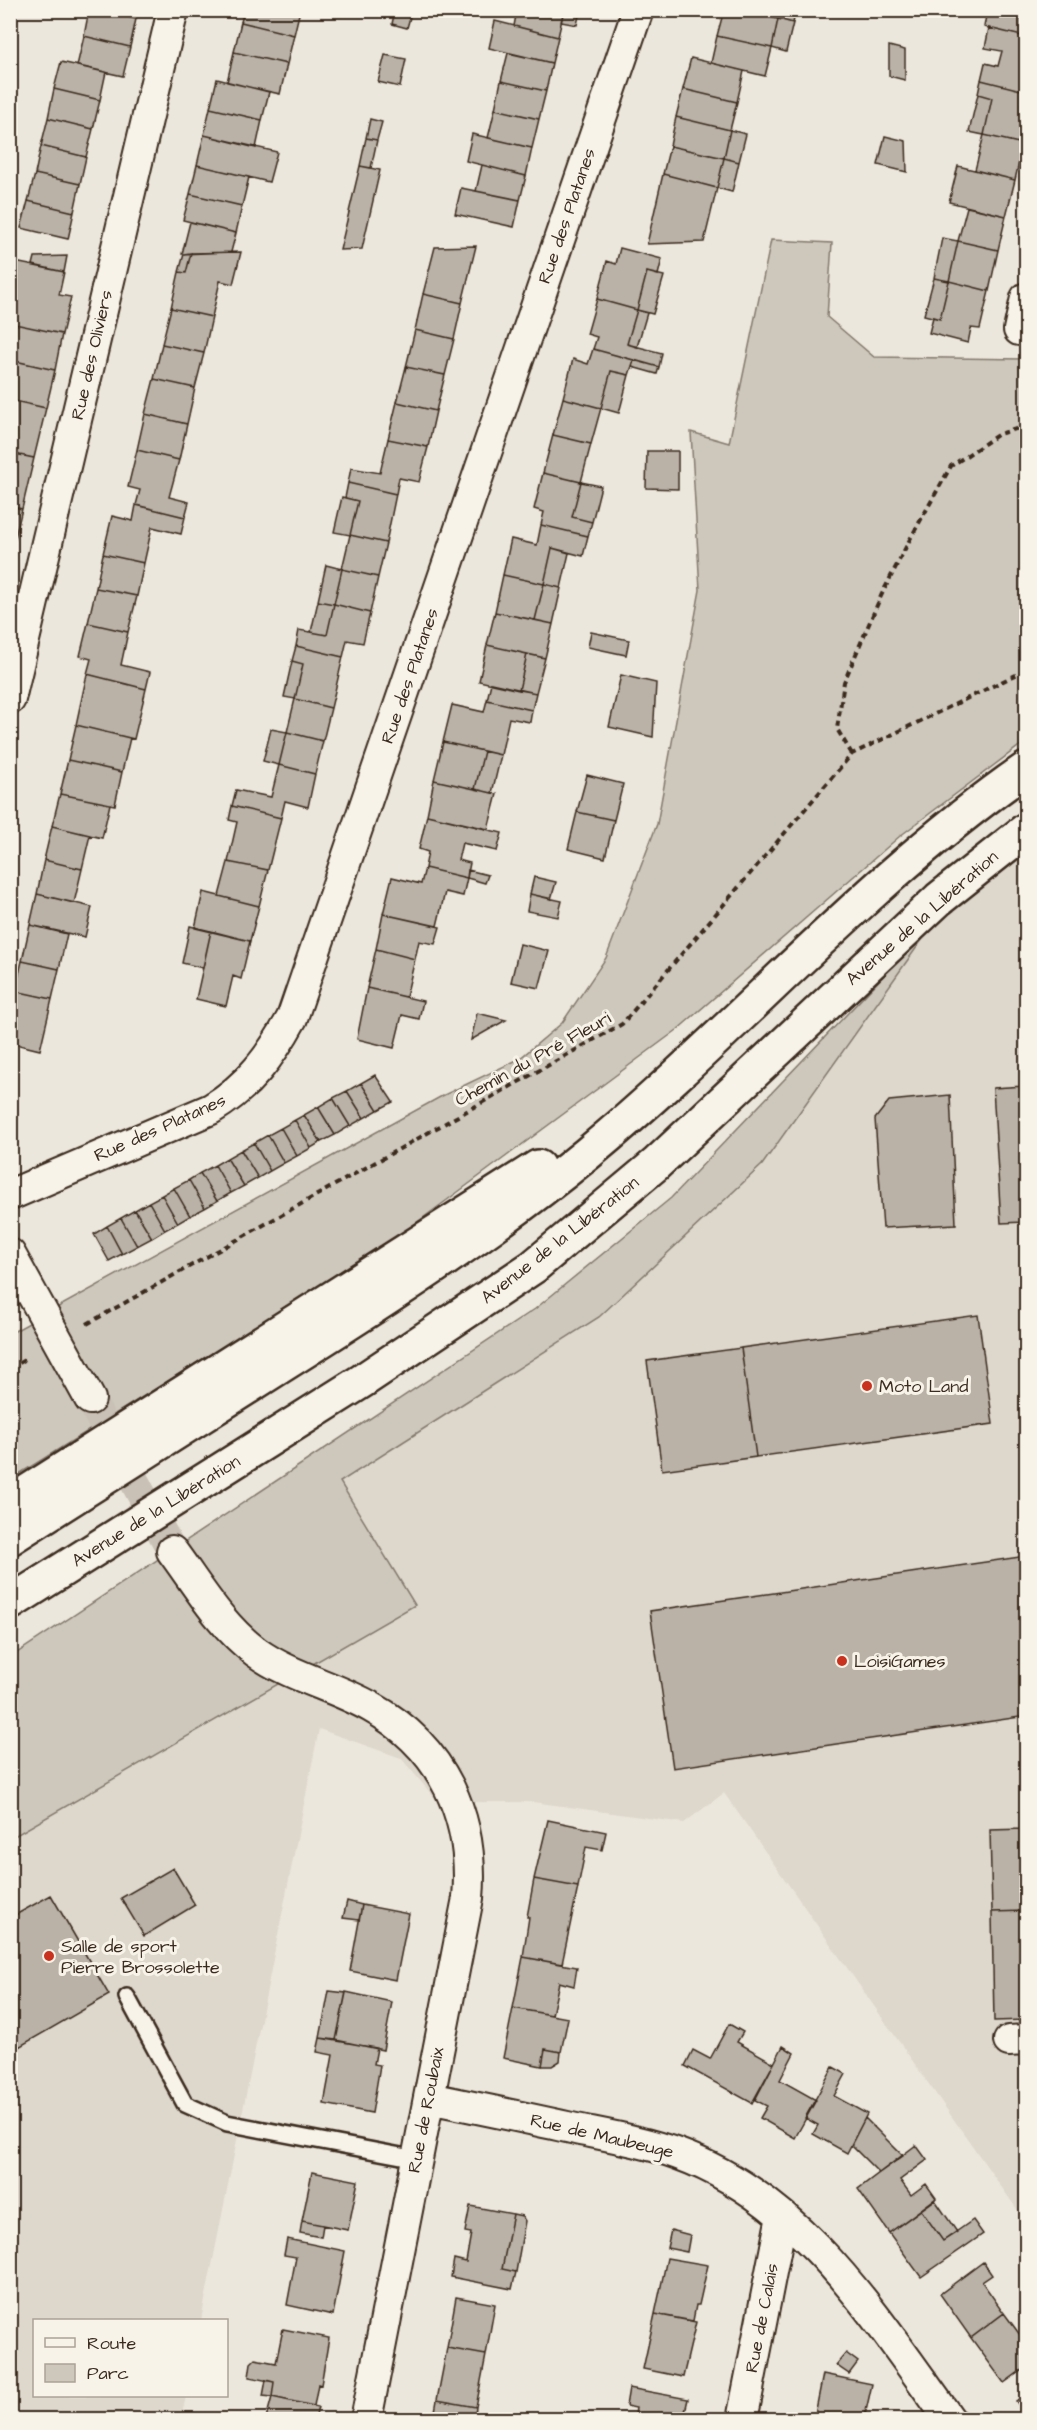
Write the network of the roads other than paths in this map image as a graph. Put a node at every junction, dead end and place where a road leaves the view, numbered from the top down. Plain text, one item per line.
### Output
1 (172, 10) edge
2 (638, 10) edge
3 (1026, 298) edge
4 (1019, 330) dead end
5 (10, 699) edge
6 (1026, 769) edge
7 (1026, 830) edge
8 (666, 1084) junction
9 (10, 1195) edge
10 (10, 1254) edge
11 (90, 1399) tunnel mouth
12 (10, 1503) edge
13 (10, 1538) edge
14 (172, 1551) tunnel mouth
15 (10, 1603) edge
16 (127, 1997) dead end
17 (429, 2098) junction
18 (417, 2159) junction
19 (782, 2216) junction
20 (366, 2420) edge
21 (742, 2420) edge
22 (950, 2420) edge

1 - 5 street, Rue des Oliviers
2 - 9 street, Rue des Platanes
3 - 4 street
6 - 8 highway
7 - 15 highway, Avenue de la Libération
8 - 12 highway
8 - 13 highway
10 - 11 street
14 - 17 street, Rue de Roubaix
16 - 18 lane
17 - 18 street, Rue de Roubaix
17 - 19 street, Rue de Maubeuge
18 - 20 street, Rue de Roubaix
19 - 21 street, Rue de Calais
19 - 22 street, Rue de Maubeuge

